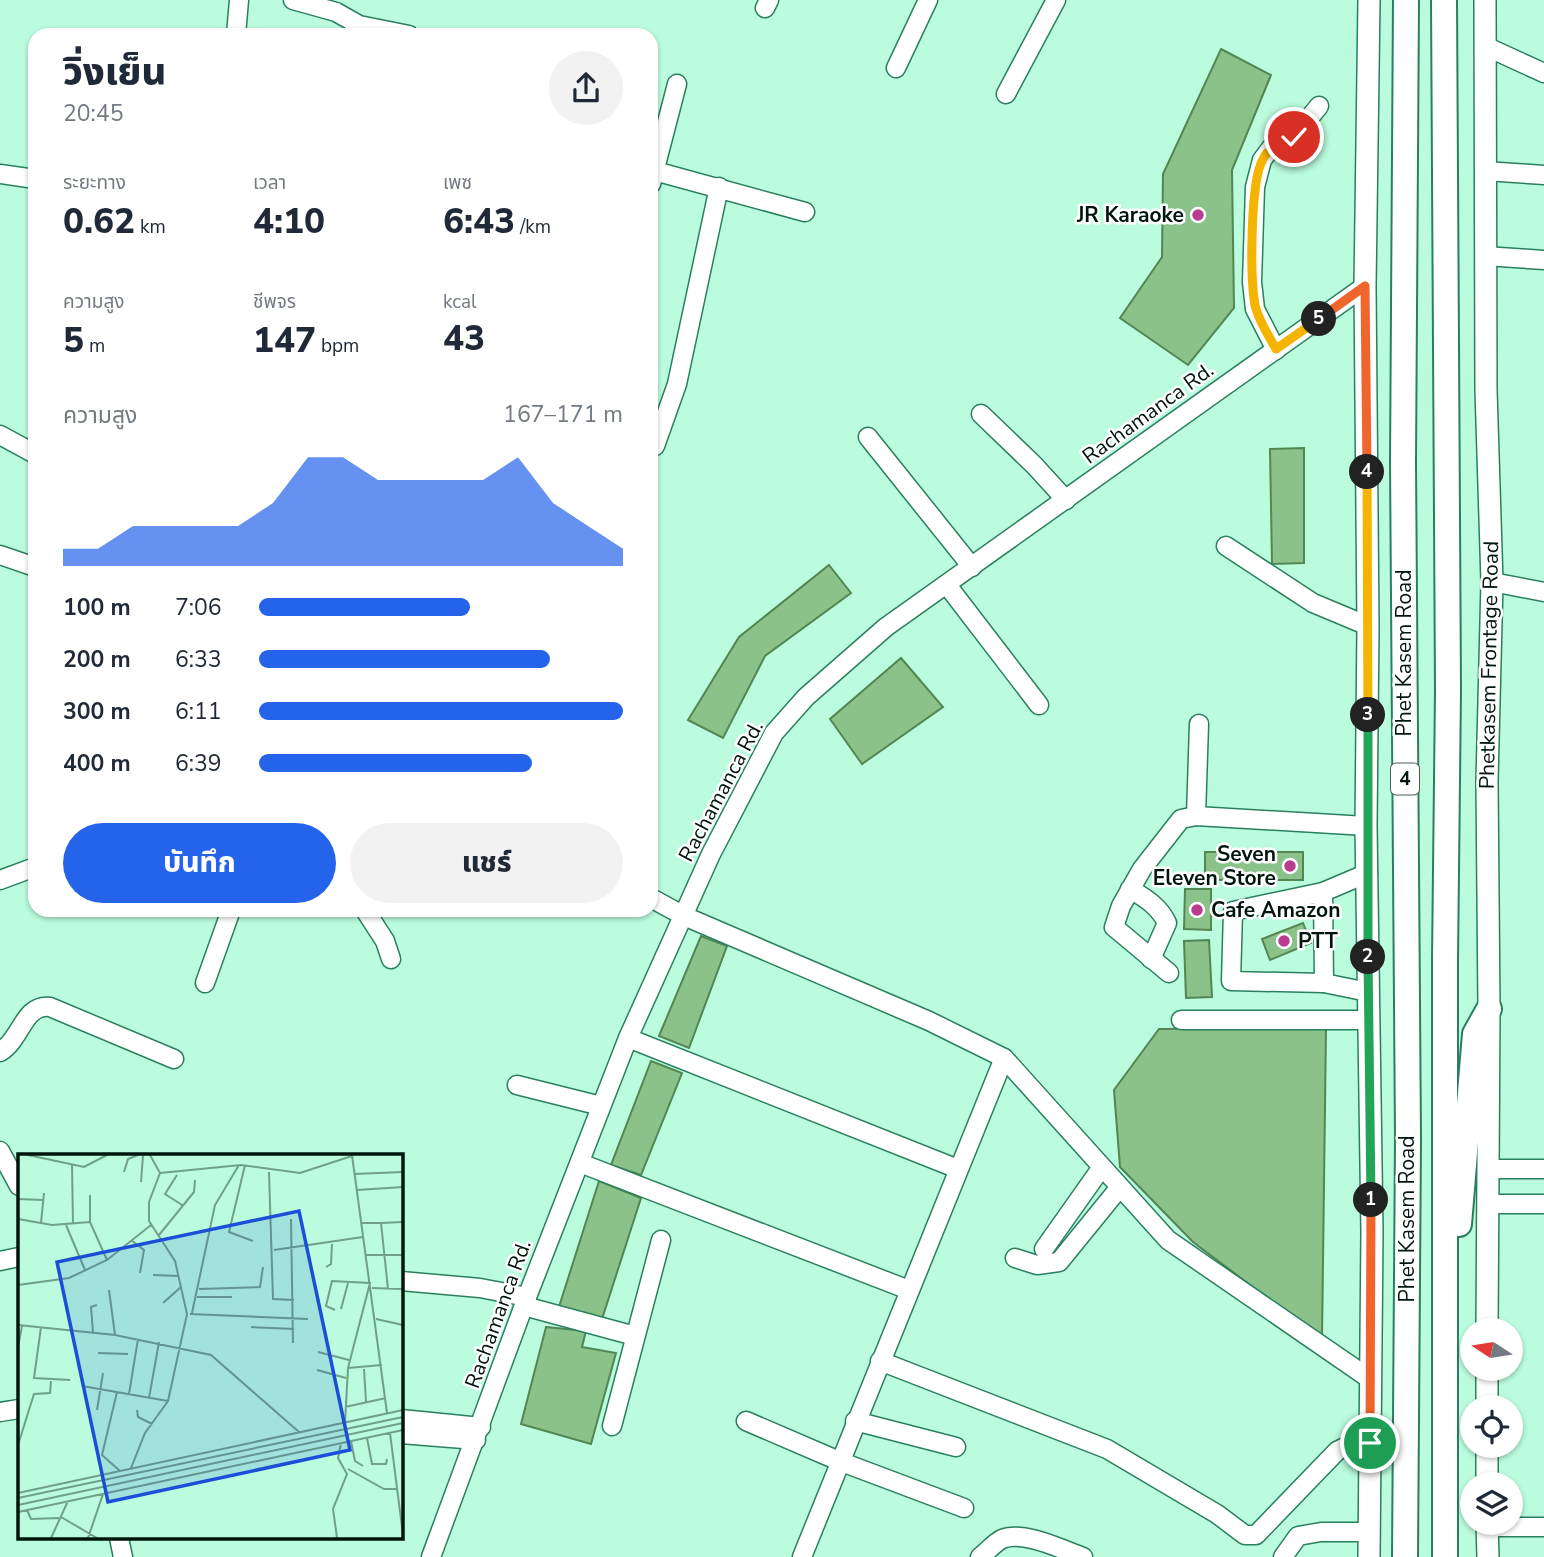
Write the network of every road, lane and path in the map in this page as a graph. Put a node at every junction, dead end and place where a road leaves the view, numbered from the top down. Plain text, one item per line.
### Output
1 (240, 0) edge
2 (293, 0) edge
3 (928, 0) edge
4 (1056, 0) edge
5 (1369, 0) edge
6 (1406, 0) edge
7 (1444, 0) edge
8 (1485, 0) edge
9 (237, 28) edge
10 (374, 28) edge
11 (1485, 46) junction
12 (896, 68) dead end
13 (1544, 73) edge
14 (677, 84) dead end
15 (1006, 94) dead end
16 (1319, 106) dead end
17 (658, 153) edge
18 (1485, 171) junction
19 (0, 174) edge
20 (1544, 175) edge
21 (658, 176) edge
22 (28, 178) edge
23 (719, 187) junction
24 (805, 212) dead end
25 (1486, 256) junction
26 (1544, 260) edge
27 (1365, 286) junction
28 (1276, 349) junction
29 (981, 414) dead end
30 (0, 435) edge
31 (868, 437) dead end
32 (658, 438) edge
33 (28, 450) edge
34 (1066, 500) junction
35 (1226, 546) dead end
36 (0, 555) edge
37 (28, 565) edge
38 (972, 567) junction
39 (1492, 582) junction
40 (947, 585) junction
41 (1544, 592) edge
42 (1368, 626) junction
43 (1039, 705) dead end
44 (1199, 724) dead end
45 (1196, 816) junction
46 (1366, 827) junction
47 (28, 870) edge
48 (1368, 873) junction
49 (0, 880) edge
50 (1130, 889) junction
51 (1323, 892) junction
52 (658, 902) edge
53 (684, 916) junction
54 (229, 917) edge
55 (370, 917) edge
56 (391, 959) dead end
57 (1151, 959) junction
58 (1169, 972) dead end
59 (205, 983) dead end
60 (1324, 983) junction
61 (1368, 992) junction
62 (1489, 1009) junction
63 (1181, 1020) dead end
64 (1369, 1020) junction
65 (628, 1038) junction
66 (0, 1052) edge
67 (1004, 1058) junction
68 (174, 1059) dead end
69 (517, 1085) dead end
70 (601, 1106) junction
71 (0, 1151) edge
72 (580, 1163) junction
73 (1102, 1167) junction
74 (958, 1169) junction
75 (1487, 1169) junction
76 (1544, 1169) edge
77 (18, 1184) edge
78 (1120, 1187) junction
79 (1487, 1204) junction
80 (1544, 1204) edge
81 (661, 1240) dead end
82 (1044, 1249) dead end
83 (18, 1257) edge
84 (1014, 1258) dead end
85 (0, 1261) edge
86 (1445, 1281) junction
87 (402, 1282) edge
88 (909, 1290) junction
89 (526, 1301) junction
90 (1487, 1318) edge
91 (635, 1336) junction
92 (880, 1361) junction
93 (1370, 1379) junction
94 (18, 1409) edge
95 (0, 1412) edge
96 (402, 1419) edge
97 (746, 1421) dead end
98 (855, 1421) junction
99 (612, 1426) dead end
100 (478, 1433) junction
101 (402, 1434) edge
102 (1370, 1443) junction
103 (956, 1447) dead end
104 (839, 1461) junction
105 (964, 1508) dead end
106 (1523, 1526) edge
107 (1544, 1527) edge
108 (1368, 1532) junction
109 (1487, 1535) edge
110 (119, 1540) edge
111 (123, 1557) edge
112 (432, 1557) edge
113 (802, 1557) edge
114 (980, 1557) edge
115 (1083, 1557) edge
116 (1283, 1557) edge
117 (1369, 1557) edge
118 (1405, 1557) edge
119 (1445, 1557) edge
120 (1488, 1557) edge

1 - 9 street
2 - 10 street
3 - 12 street
4 - 15 street
5 - 27 main road, 4
6 - 118 highway, Phet Kasem Road / 4
7 - 86 highway, Phet Kasem Road / 4
8 - 11 main road, Phetkasem Frontage Road
11 - 13 street
11 - 18 main road, Phetkasem Frontage Road
14 - 17 street
16 - 28 street
18 - 20 street
18 - 25 main road, Phetkasem Frontage Road
19 - 22 street
21 - 23 street
23 - 24 street
23 - 32 street
25 - 26 street
25 - 39 main road, Phetkasem Frontage Road
27 - 28 street, Rachamanca Rd.
27 - 42 main road, 4
28 - 34 street, Rachamanca Rd.
29 - 34 street
30 - 33 street
31 - 38 street
34 - 38 street, Rachamanca Rd.
35 - 42 street
36 - 37 street
38 - 40 street, Rachamanca Rd.
39 - 41 street
39 - 62 main road, Phetkasem Frontage Road
40 - 43 street
40 - 53 street, Rachamanca Rd.
42 - 46 main road, 4
44 - 45 street
45 - 46 street
45 - 50 street
46 - 48 main road, 4
47 - 49 street
48 - 51 street
48 - 61 main road, 4
50 - 57 street
50 - 57 street
51 - 60 street
51 - 60 street
52 - 53 street
53 - 65 street, Rachamanca Rd.
53 - 67 street
54 - 59 street
55 - 56 street
57 - 58 street
60 - 61 street
61 - 64 main road, 4
62 - 75 main road, Phetkasem Frontage Road
62 - 86 highway
63 - 64 street
64 - 93 main road, 4
65 - 70 street, Rachamanca Rd.
65 - 74 street
66 - 68 street
67 - 73 street
67 - 74 street
69 - 70 street
70 - 72 street, Rachamanca Rd.
71 - 77 street
72 - 88 street
72 - 89 street, Rachamanca Rd.
73 - 78 street
73 - 82 street
74 - 88 street
75 - 76 street
75 - 79 main road, Phetkasem Frontage Road
78 - 84 street
78 - 93 street
79 - 80 street
79 - 90 main road, Phetkasem Frontage Road
81 - 91 street
83 - 85 street
86 - 119 highway, Phet Kasem Road / 4
87 - 89 street
88 - 92 street
89 - 91 street
89 - 100 street, Rachamanca Rd.
91 - 99 street
92 - 98 street
92 - 102 street
93 - 102 main road, 4
94 - 95 street
96 - 100 street
97 - 104 street
98 - 103 street
98 - 104 street
100 - 101 street
100 - 112 street, Rachamanca Rd.
102 - 108 main road, 4
104 - 105 street
104 - 113 street
106 - 107 street
108 - 116 street
108 - 117 main road, 4
109 - 120 main road
110 - 111 street
114 - 115 street

